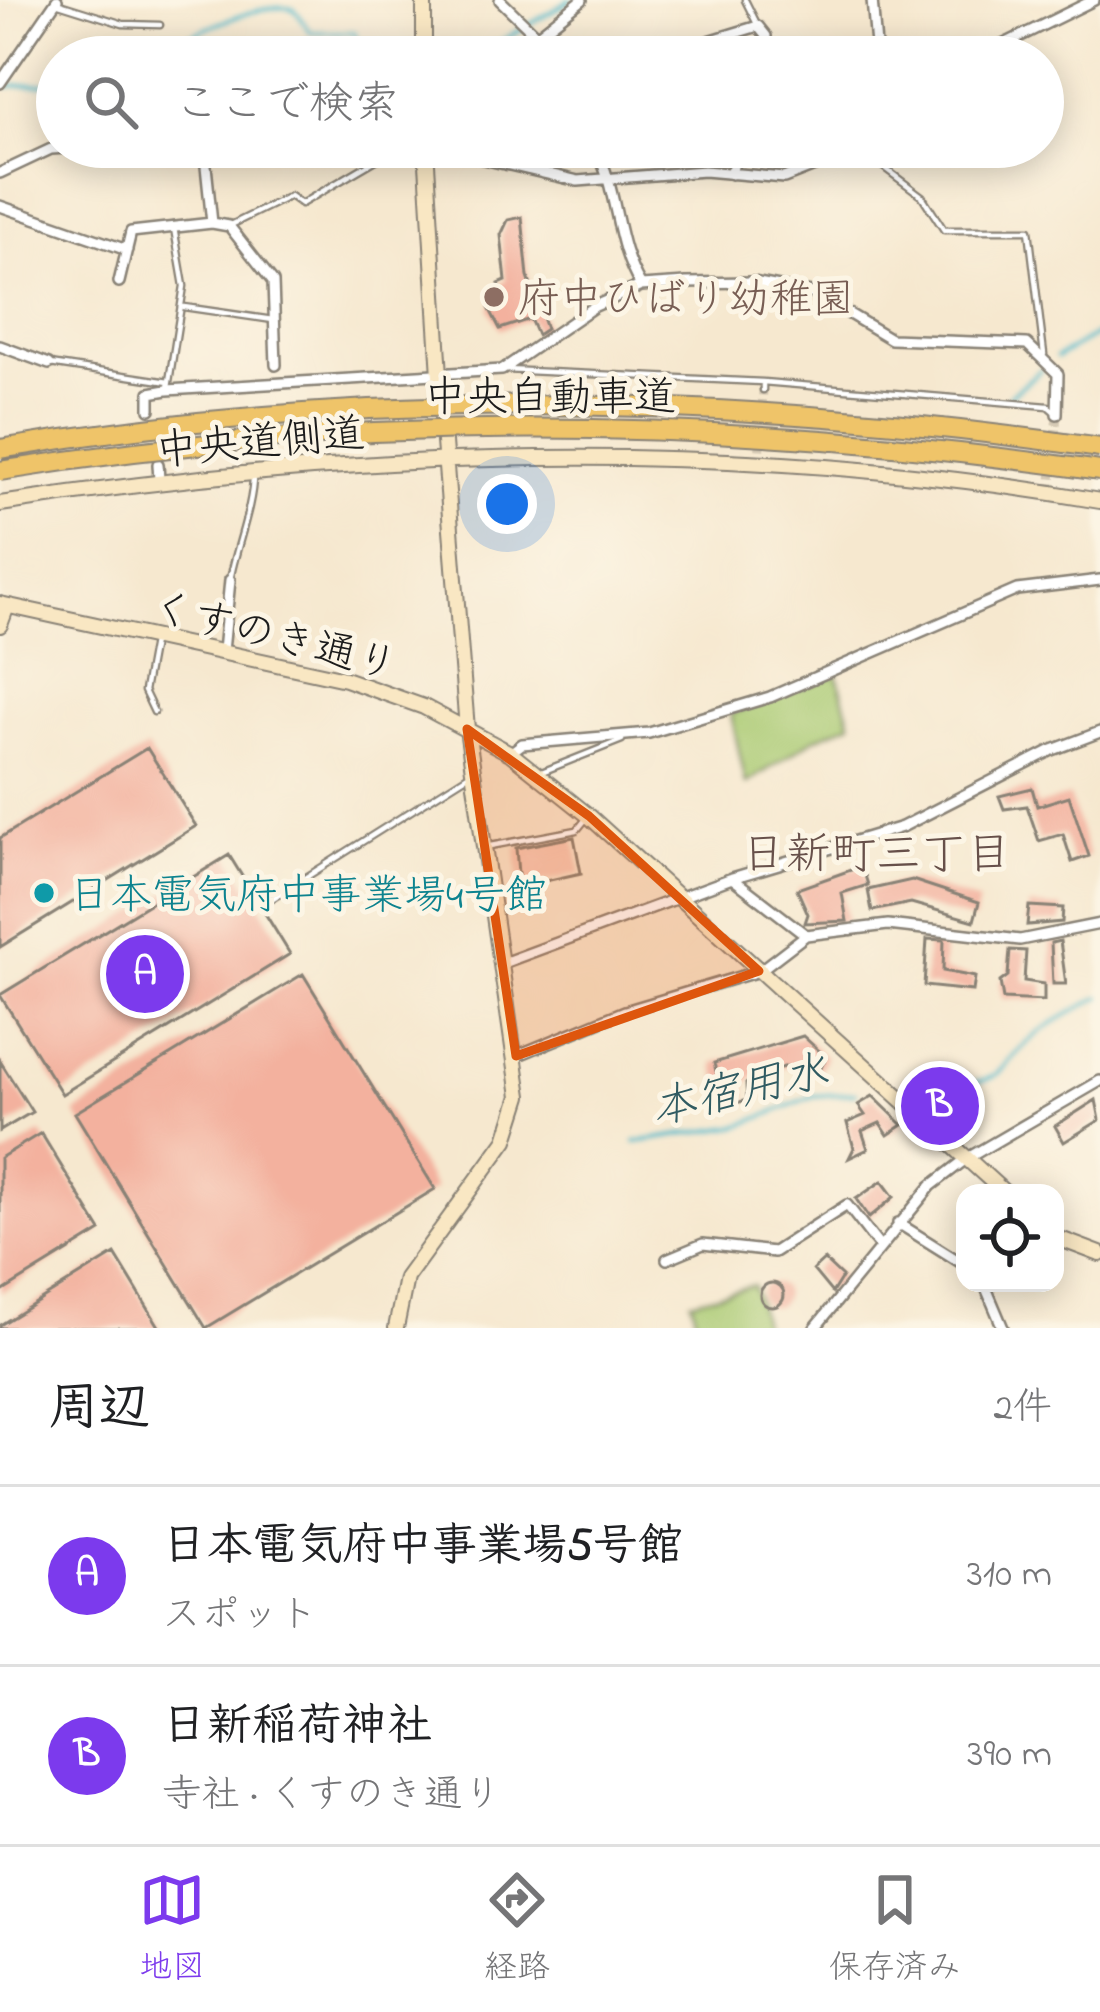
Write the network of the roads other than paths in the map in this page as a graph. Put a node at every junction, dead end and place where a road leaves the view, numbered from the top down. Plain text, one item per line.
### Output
1 (424, 0) edge
2 (500, 0) edge
3 (583, 0) edge
4 (745, 0) edge
5 (872, 0) edge
6 (56, 2) edge
7 (1095, 4) edge
8 (160, 25) dead end
9 (758, 26) junction
10 (534, 35) joint
11 (424, 36) edge
12 (725, 36) edge
13 (766, 36) edge
14 (875, 36) edge
15 (1024, 36) edge
16 (0, 83) edge
17 (36, 156) edge
18 (207, 168) edge
19 (362, 168) edge
20 (430, 168) edge
21 (512, 168) edge
22 (604, 168) edge
23 (733, 168) edge
24 (815, 168) edge
25 (886, 168) edge
26 (0, 173) edge
27 (731, 174) junction
28 (608, 178) junction
29 (0, 206) edge
30 (212, 223) junction
31 (229, 226) junction
32 (174, 228) junction
33 (127, 250) junction
34 (119, 282) dead end
35 (641, 286) junction
36 (183, 307) junction
37 (279, 321) junction
38 (0, 346) edge
39 (1044, 354) junction
40 (49, 364) joint
41 (276, 365) dead end
42 (502, 370) junction
43 (440, 374) junction
44 (763, 382) junction
45 (168, 386) junction
46 (764, 390) tunnel mouth
47 (441, 392) dead end
48 (150, 409) dead end
49 (1057, 414) joint
50 (1100, 448) edge
51 (0, 449) edge
52 (445, 450) junction
53 (0, 471) edge
54 (253, 471) junction
55 (1100, 471) edge
56 (1100, 501) edge
57 (0, 504) edge
58 (230, 580) joint
59 (1100, 580) edge
60 (4, 605) edge
61 (0, 625) edge
62 (154, 636) junction
63 (223, 651) junction
64 (154, 712) dead end
65 (467, 729) junction
66 (1100, 732) edge
67 (627, 737) junction
68 (510, 753) junction
69 (472, 772) junction
70 (539, 773) junction
71 (589, 816) junction
72 (484, 847) junction
73 (732, 878) junction
74 (273, 898) dead end
75 (678, 898) junction
76 (1100, 924) edge
77 (806, 934) junction
78 (503, 963) junction
79 (759, 971) junction
80 (516, 1057) junction
81 (1100, 1081) edge
82 (966, 1159) junction
83 (995, 1184) edge
84 (898, 1223) junction
85 (1064, 1240) edge
86 (879, 1246) junction
87 (1100, 1254) edge
88 (667, 1259) dead end
89 (956, 1259) edge
90 (988, 1292) edge
91 (396, 1328) edge
92 (815, 1328) edge
93 (1004, 1328) edge

1 - 11 street
2 - 10 street
3 - 10 street
4 - 9 lane
5 - 14 street
6 - 8 lane
6 - 16 street
7 - 15 street
9 - 12 street
9 - 13 street
17 - 26 street
18 - 30 street
19 - 31 lane
20 - 43 street
21 - 28 street
22 - 28 street
23 - 27 street
24 - 27 street
25 - 39 lane
27 - 28 street
28 - 35 street
29 - 33 street
30 - 31 street
30 - 32 street
31 - 37 street
32 - 33 street
32 - 36 lane
33 - 34 street
35 - 39 street
35 - 42 street
36 - 37 lane
36 - 45 lane
37 - 41 street
38 - 40 street
39 - 49 street
40 - 45 lane
42 - 43 street
42 - 44 lane
43 - 45 street
43 - 47 street
44 - 46 lane
44 - 49 lane
45 - 48 street
50 - 51 highway, 中央自動車道, bridge
52 - 54 street, 中央道側道
52 - 56 street, 中央道側道
52 - 65 street
53 - 55 highway, 中央自動車道, bridge
54 - 57 street, 中央道側道
54 - 58 lane
58 - 63 street
59 - 67 street
60 - 61 street
60 - 62 street, くすのき通り
62 - 63 street, くすのき通り
62 - 64 lane
63 - 65 street, くすのき通り
65 - 68 street, くすのき通り
65 - 69 street
66 - 73 street
67 - 68 street
67 - 70 lane
68 - 70 street, くすのき通り
69 - 72 street
69 - 74 lane
70 - 71 street, くすのき通り
71 - 72 lane
71 - 75 street, くすのき通り
72 - 78 street
73 - 75 street
73 - 77 street
75 - 78 street
75 - 79 street, くすのき通り
76 - 77 street
77 - 79 street
78 - 80 street
79 - 80 street
79 - 82 street, くすのき通り
80 - 91 street
81 - 82 street
82 - 83 street, くすのき通り
82 - 84 street
84 - 86 street
84 - 89 street
85 - 87 street
86 - 88 street
86 - 92 street
90 - 93 street

